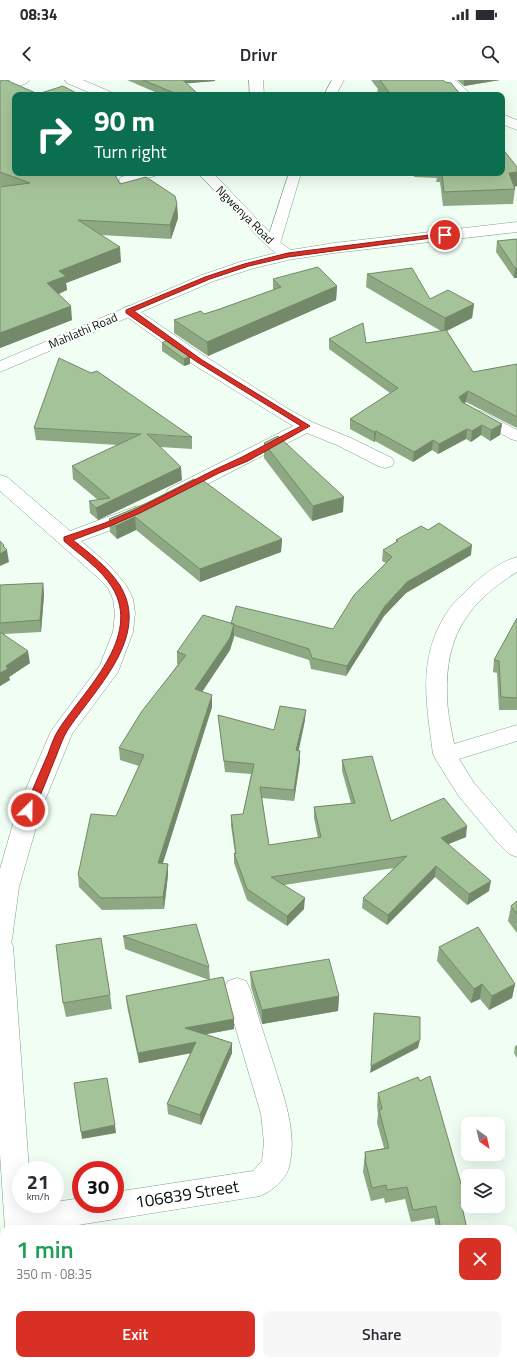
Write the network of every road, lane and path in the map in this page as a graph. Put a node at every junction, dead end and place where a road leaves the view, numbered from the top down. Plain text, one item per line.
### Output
1 (22, 80) edge
2 (72, 80) edge
3 (256, 80) edge
4 (338, 80) edge
5 (447, 86) edge
6 (0, 90) edge
7 (99, 92) edge
8 (257, 92) edge
9 (332, 92) edge
10 (459, 92) edge
11 (505, 120) edge
12 (517, 126) edge
13 (140, 176) edge
14 (208, 176) edge
15 (294, 176) edge
16 (125, 180) dead end
17 (517, 227) edge
18 (273, 244) junction
19 (288, 255) junction
20 (129, 311) junction
21 (0, 367) edge
22 (467, 408) edge
23 (306, 426) junction
24 (517, 436) edge
25 (385, 462) dead end
26 (0, 482) edge
27 (67, 539) junction
28 (517, 562) edge
29 (517, 733) edge
30 (444, 754) junction
31 (517, 848) edge
32 (0, 939) edge
33 (0, 946) edge
34 (237, 989) dead end
35 (19, 1225) edge

1 - 6 street
2 - 7 street
3 - 8 street
4 - 9 lane
5 - 10 street
11 - 12 street
13 - 16 lane
14 - 18 street, Ngwenya Road
15 - 18 lane
17 - 19 street, Mahlathi Road
18 - 19 street, Ngwenya Road
19 - 20 street, Mahlathi Road
20 - 21 street, Mahlathi Road
20 - 23 street
22 - 24 lane
23 - 25 street
23 - 27 street
26 - 27 street
27 - 32 street
28 - 30 street
29 - 30 street
30 - 31 street
33 - 35 street
34 - 35 street, 106839 Street

